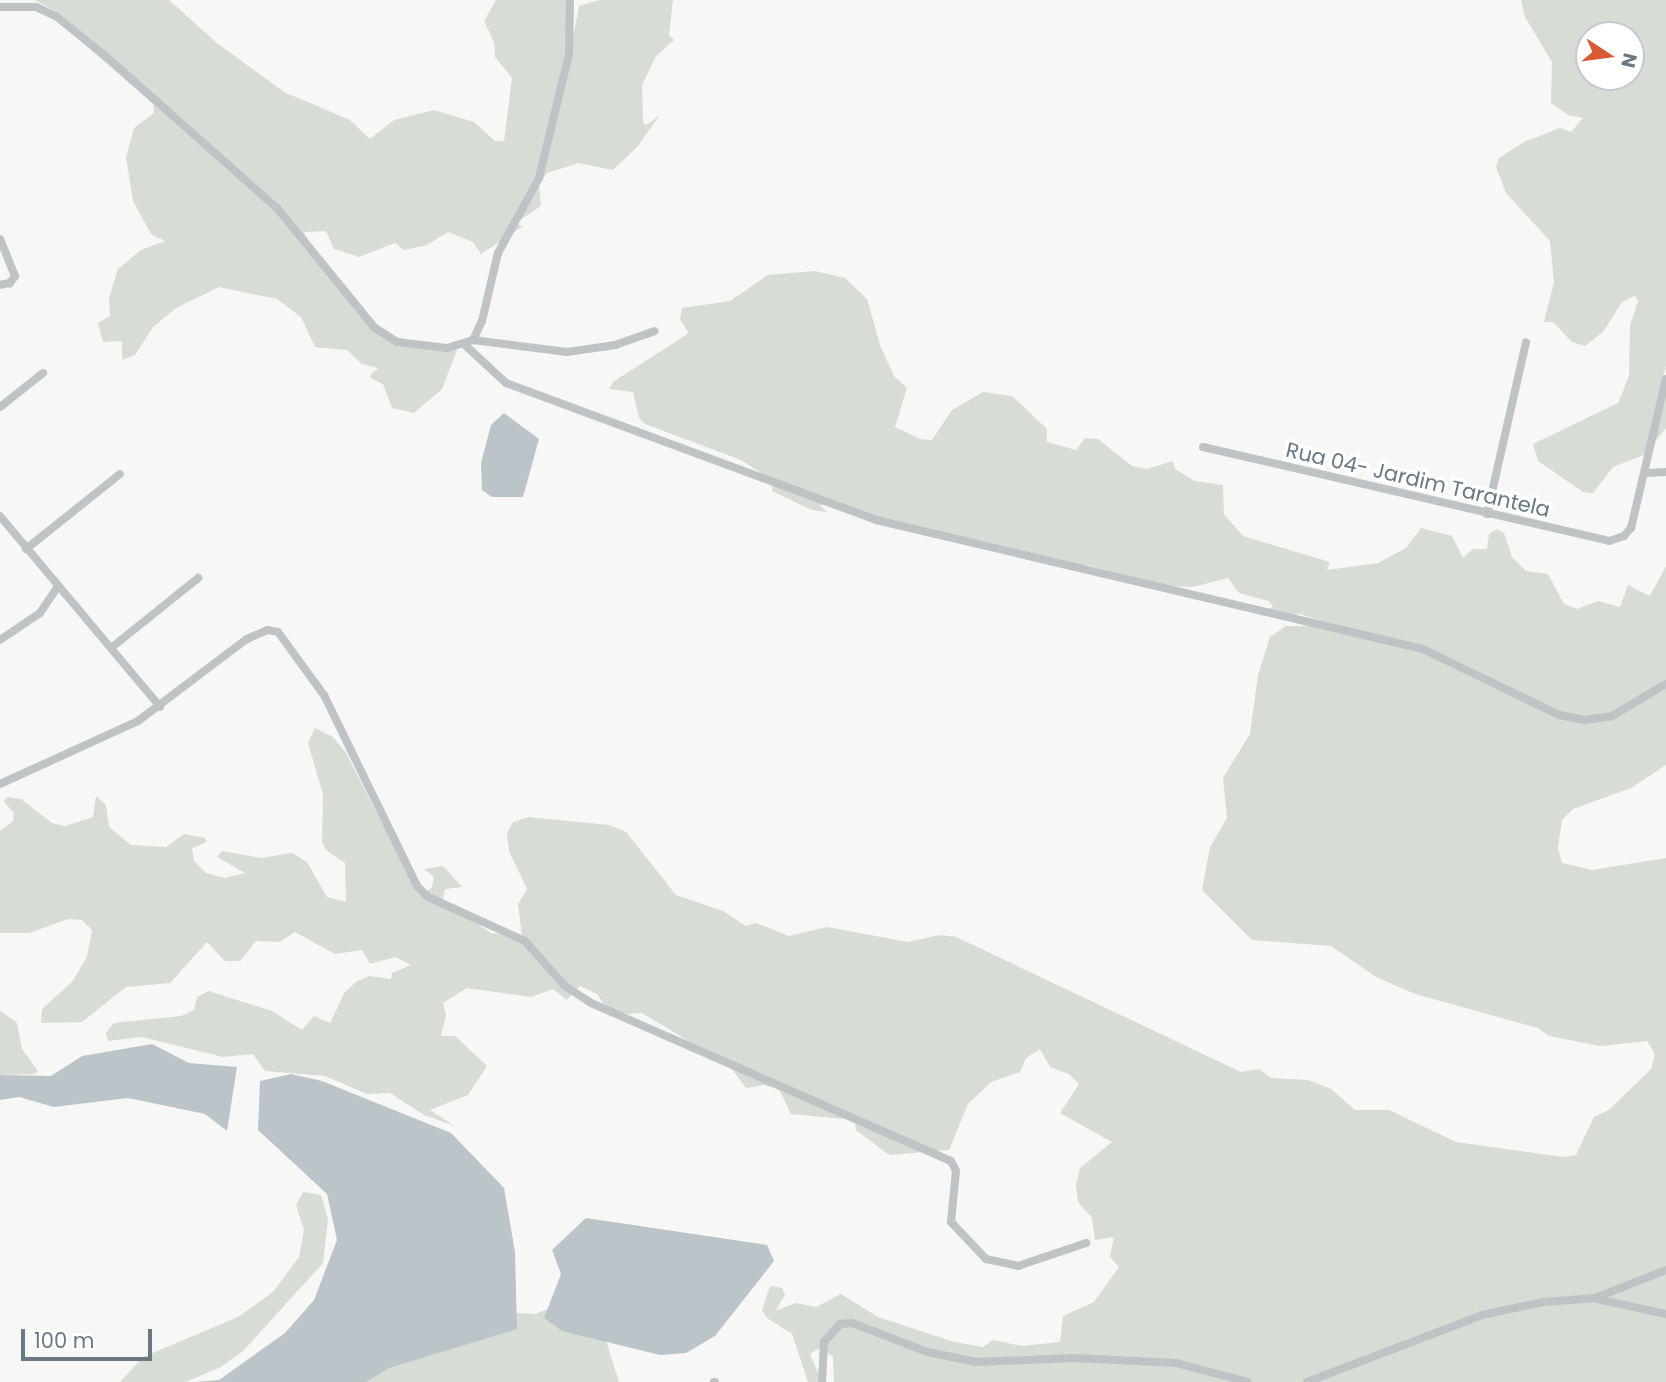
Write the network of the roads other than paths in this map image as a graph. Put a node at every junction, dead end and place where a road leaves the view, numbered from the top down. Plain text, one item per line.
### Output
1 (570, 0) edge
2 (0, 7) edge
3 (0, 241) edge
4 (0, 284) edge
5 (654, 331) dead end
6 (469, 342) junction
7 (1526, 342) dead end
8 (43, 373) dead end
9 (1666, 380) edge
10 (0, 407) edge
11 (1203, 447) dead end
12 (1666, 472) edge
13 (120, 474) dead end
14 (1646, 474) junction
15 (1487, 514) junction
16 (0, 516) edge
17 (26, 549) junction
18 (198, 578) dead end
19 (57, 588) junction
20 (0, 640) edge
21 (111, 648) junction
22 (1666, 684) edge
23 (160, 707) junction
24 (0, 784) edge
25 (1086, 1243) dead end
26 (1666, 1270) edge
27 (1595, 1298) junction
28 (1666, 1314) edge
29 (822, 1382) edge
30 (1248, 1382) edge
31 (1307, 1382) edge

1 - 6 street
2 - 6 street
3 - 4 street
5 - 6 street
6 - 22 street
7 - 15 street
8 - 10 street
9 - 14 street
11 - 15 street, Rua 04- Jardim Tarantela
12 - 14 street
13 - 17 street
14 - 15 street, Rua 04- Jardim Tarantela
16 - 17 street
17 - 19 street
18 - 21 street
19 - 20 street
19 - 21 street
21 - 23 street
23 - 24 street
23 - 25 street
26 - 27 street
27 - 28 street
27 - 31 street
29 - 30 street

